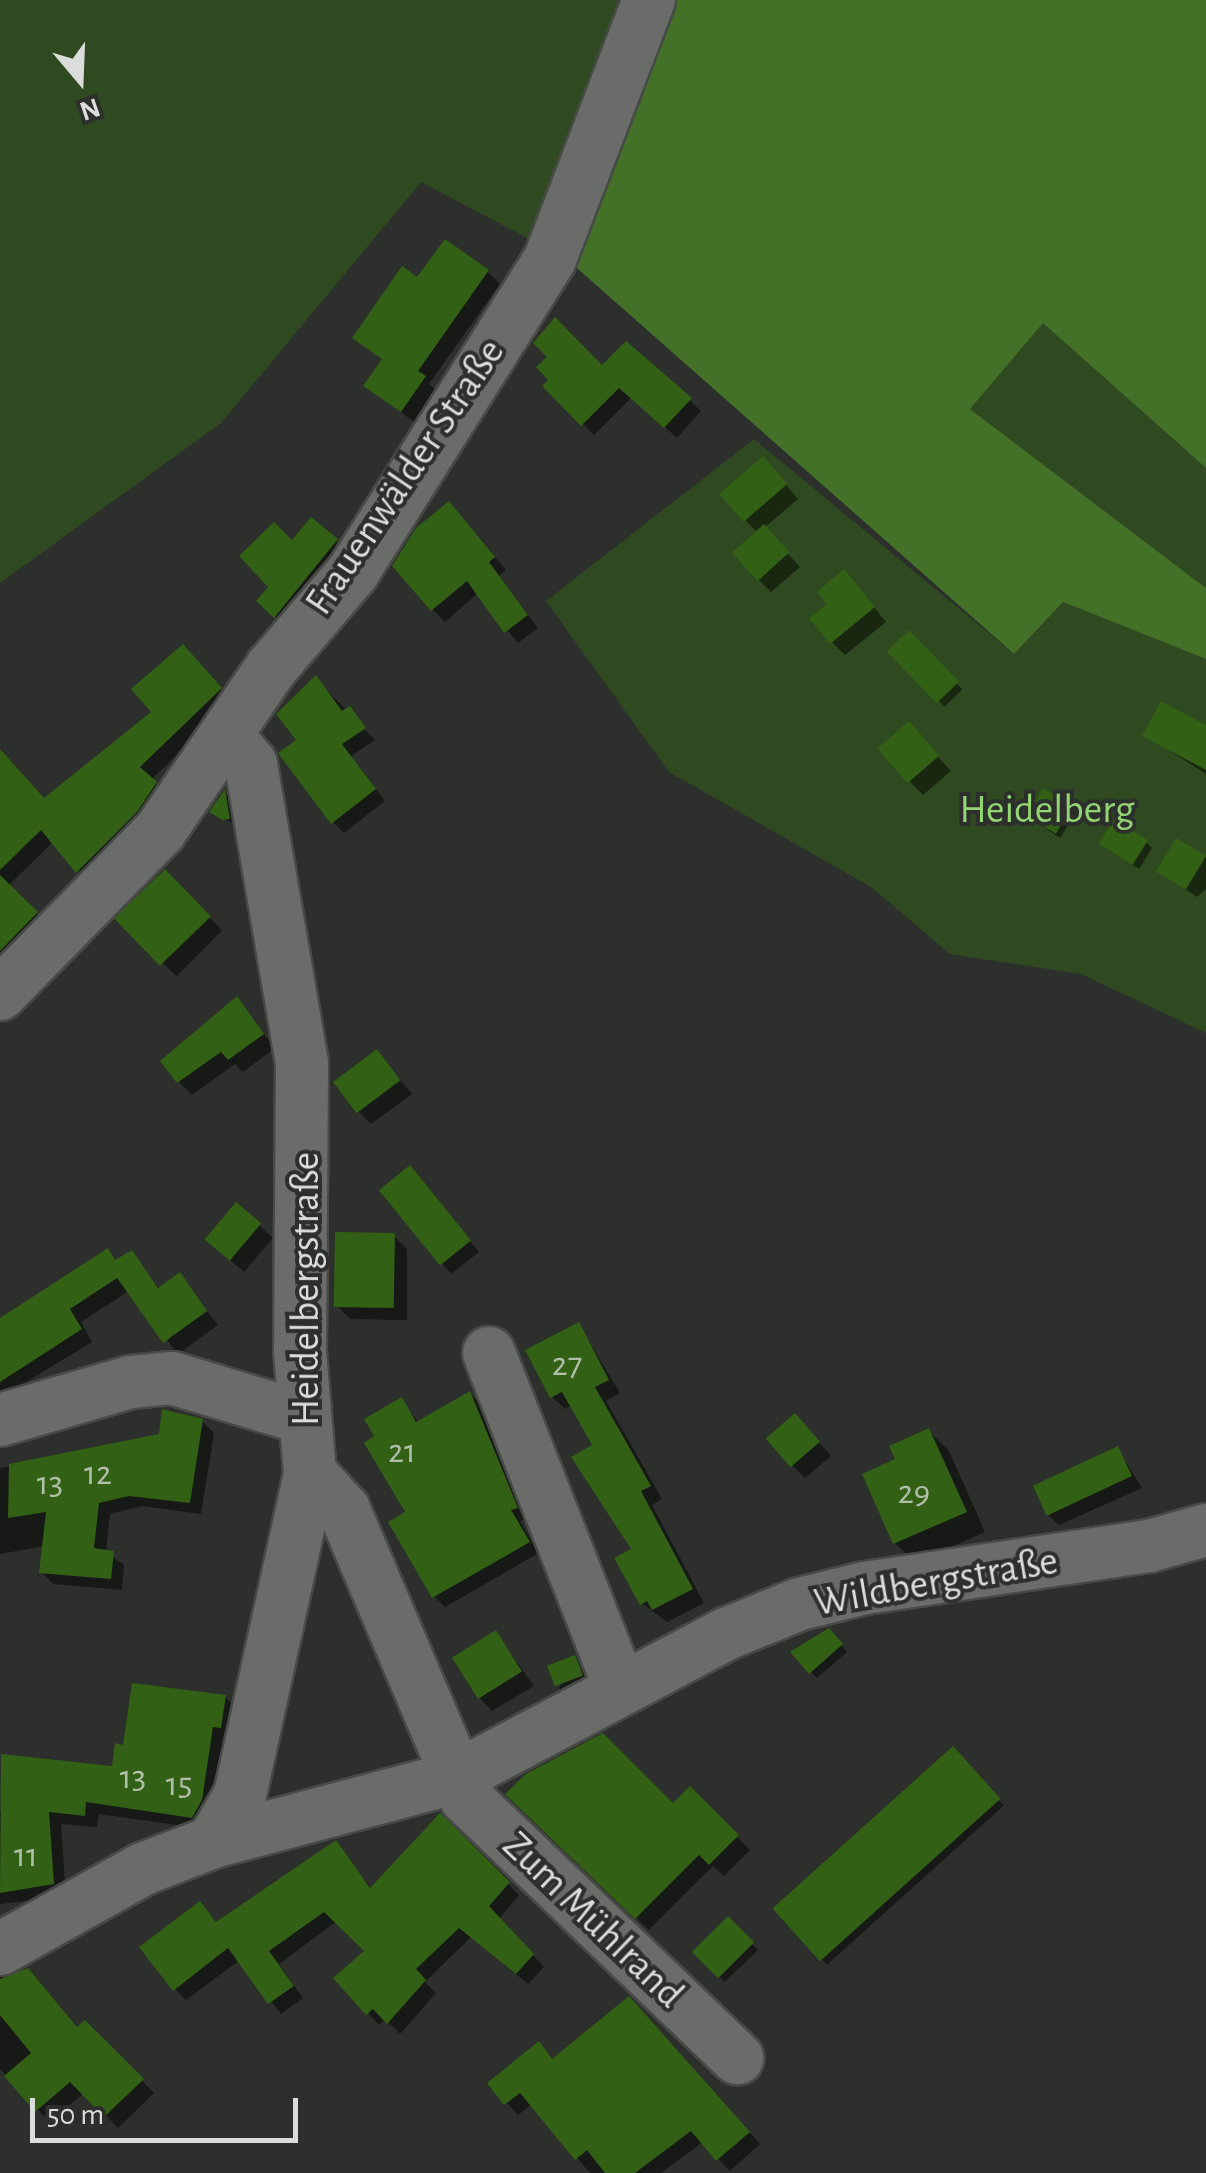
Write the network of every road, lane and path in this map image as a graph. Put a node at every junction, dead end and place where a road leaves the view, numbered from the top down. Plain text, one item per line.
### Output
1 (650, 0) edge
2 (226, 735) junction
3 (0, 994) edge
4 (489, 1353) dead end
5 (302, 1417) junction
6 (0, 1420) edge
7 (310, 1473) junction
8 (1206, 1530) edge
9 (620, 1687) junction
10 (454, 1778) junction
11 (213, 1842) junction
12 (0, 1949) edge
13 (736, 2058) dead end

1 - 2 street, Frauenwälder Straße
2 - 3 street, Frauenwälder Straße
2 - 5 street, Heidelbergstraße
4 - 9 street
5 - 6 street
5 - 7 street, Heidelbergstraße
7 - 10 street
7 - 11 street, Heidelbergstraße
8 - 9 street, Wildbergstraße
9 - 10 street, Wildbergstraße
10 - 11 street, Wildbergstraße
10 - 13 street, Zum Mühlrand
11 - 12 street, Wildbergstraße

